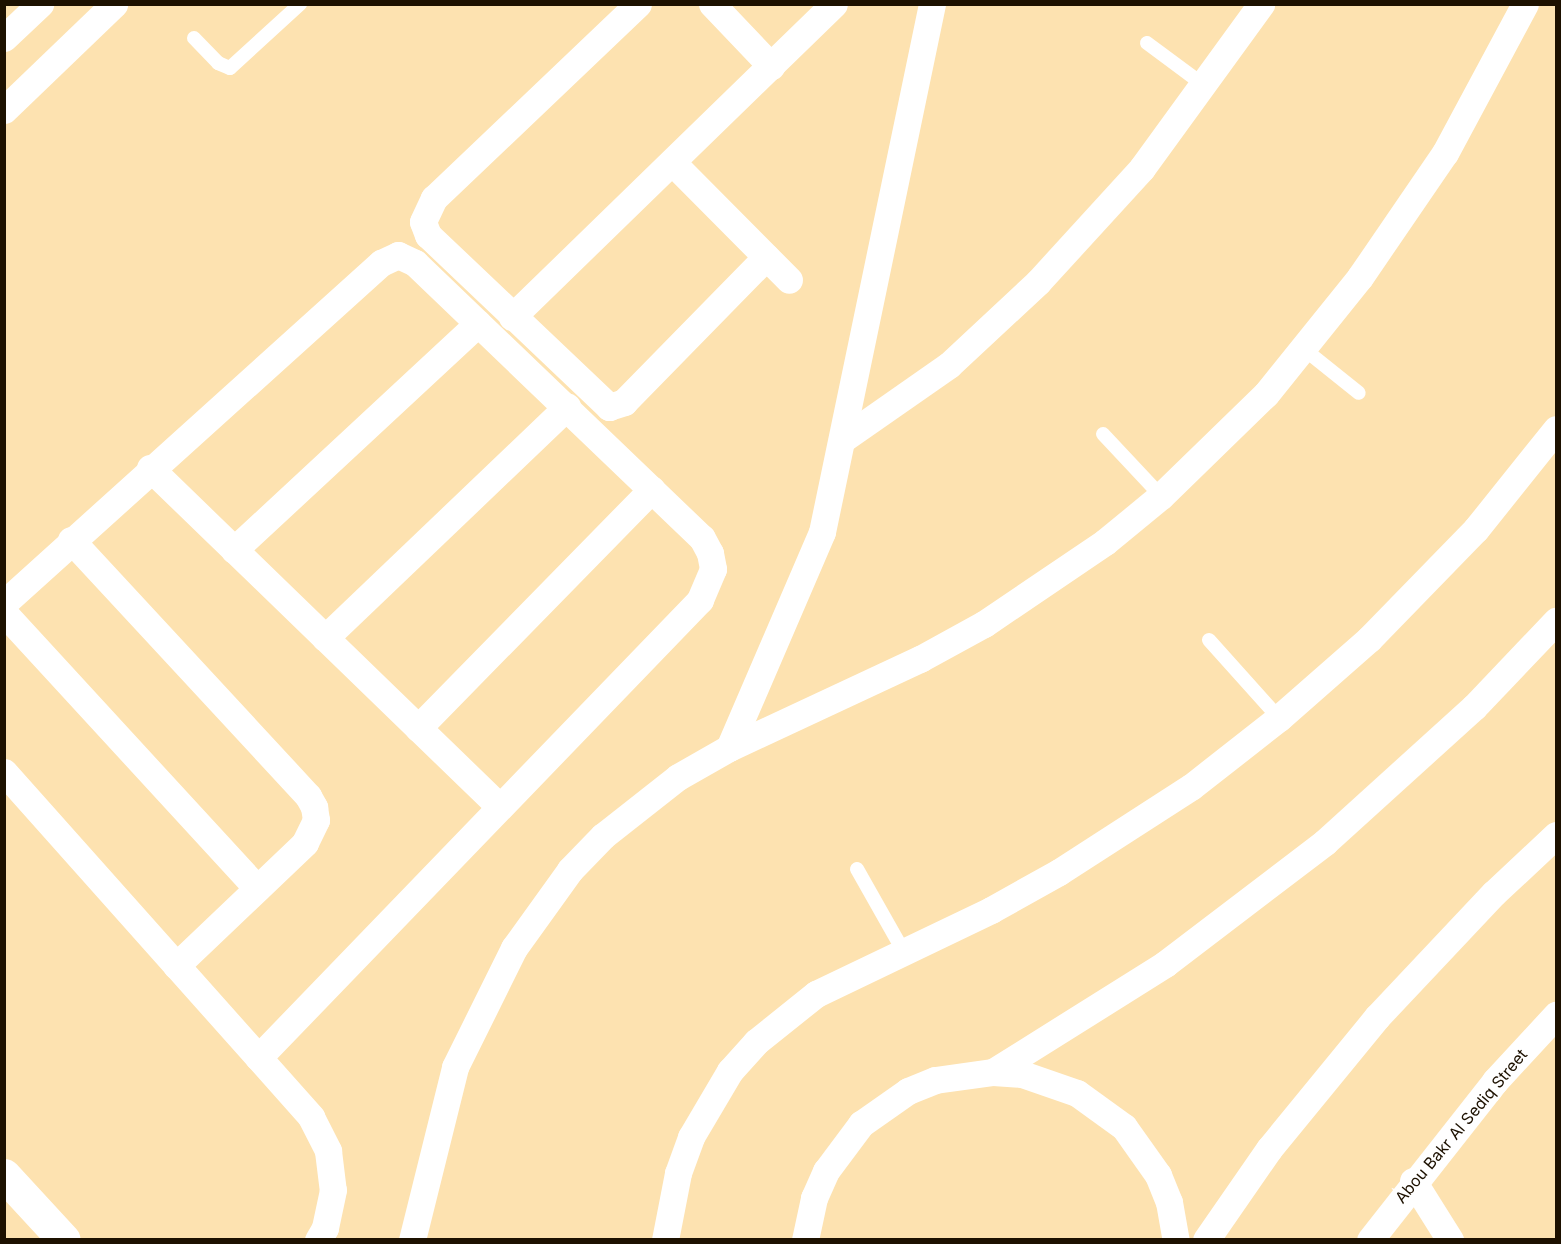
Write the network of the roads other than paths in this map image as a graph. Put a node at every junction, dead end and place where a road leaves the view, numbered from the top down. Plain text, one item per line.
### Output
1 (40, 4) edge
2 (114, 4) edge
3 (638, 4) edge
4 (712, 4) edge
5 (834, 4) edge
6 (932, 4) edge
7 (1261, 4) edge
8 (1525, 4) edge
9 (296, 6) edge
10 (194, 38) dead end
11 (4, 39) edge
12 (1147, 43) dead end
13 (771, 66) junction
14 (1205, 86) junction
15 (4, 111) edge
16 (672, 162) junction
17 (766, 257) junction
18 (789, 280) dead end
19 (512, 317) junction
20 (478, 323) junction
21 (1304, 349) junction
22 (1359, 393) dead end
23 (567, 407) junction
24 (1557, 429) edge
25 (1103, 434) dead end
26 (843, 439) junction
27 (150, 468) junction
28 (652, 489) junction
29 (1161, 496) junction
30 (71, 540) junction
31 (234, 550) junction
32 (4, 603) edge
33 (4, 613) edge
34 (1557, 621) edge
35 (325, 638) junction
36 (1209, 640) dead end
37 (1279, 718) junction
38 (418, 728) junction
39 (729, 748) junction
40 (4, 772) edge
41 (500, 807) junction
42 (1557, 835) edge
43 (857, 869) dead end
44 (257, 888) junction
45 (904, 952) junction
46 (176, 966) junction
47 (1557, 1015) edge
48 (258, 1058) junction
49 (993, 1072) junction
50 (4, 1175) edge
51 (1413, 1181) junction
52 (64, 1239) edge
53 (318, 1239) edge
54 (412, 1239) edge
55 (665, 1239) edge
56 (805, 1239) edge
57 (1176, 1239) edge
58 (1206, 1239) edge
59 (1370, 1239) edge
60 (1450, 1239) edge

1 - 11 street
2 - 15 street
3 - 19 street
4 - 13 street
5 - 13 street
6 - 26 street
7 - 14 street
8 - 21 street
9 - 10 lane
12 - 14 lane
13 - 16 street
14 - 26 street
16 - 17 street
16 - 19 street
17 - 18 street
17 - 19 street
20 - 23 street
20 - 27 street
20 - 31 street
21 - 22 lane
21 - 29 street
23 - 28 street
23 - 35 street
24 - 37 street
25 - 29 lane
26 - 39 street
27 - 30 street
27 - 31 street
28 - 38 street
28 - 41 street
29 - 39 street
30 - 32 street
30 - 44 street
31 - 35 street
33 - 44 street
34 - 49 street
35 - 38 street
36 - 37 lane
37 - 45 street
38 - 41 street
39 - 54 street
40 - 46 street
41 - 48 street
42 - 58 street
43 - 45 lane
44 - 46 street
45 - 55 street
46 - 48 street
47 - 51 street, Abou Bakr Al Sediq Street
48 - 53 street
49 - 56 street
49 - 57 street
50 - 52 highway
51 - 59 street, Abou Bakr Al Sediq Street
51 - 60 street

